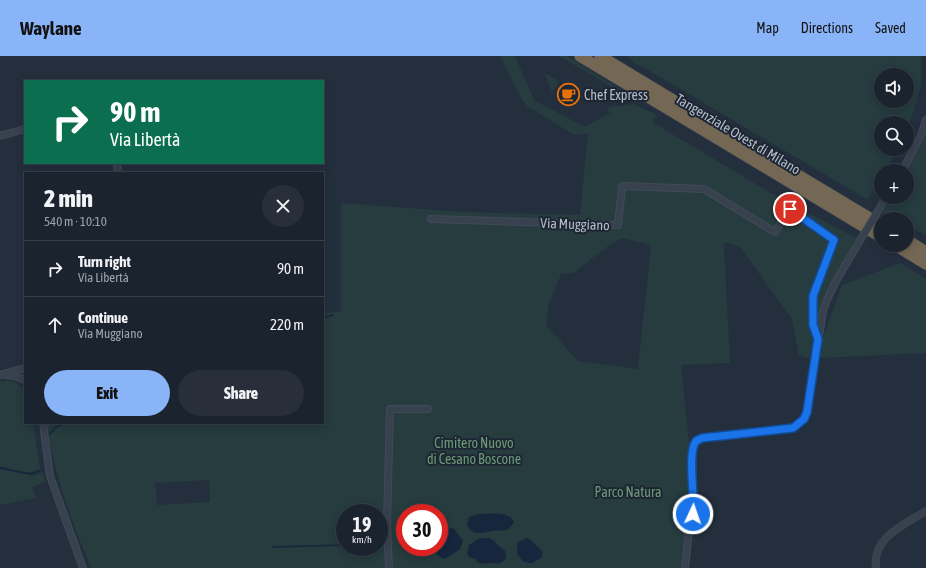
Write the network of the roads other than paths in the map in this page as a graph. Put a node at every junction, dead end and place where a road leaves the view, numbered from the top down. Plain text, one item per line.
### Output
1 (580, 56) edge
2 (600, 56) edge
3 (926, 120) edge
4 (24, 129) edge
5 (0, 136) edge
6 (906, 164) edge
7 (882, 204) edge
8 (431, 219) dead end
9 (874, 221) edge
10 (874, 233) edge
11 (914, 244) edge
12 (906, 252) edge
13 (926, 252) edge
14 (926, 264) edge
15 (818, 339) junction
16 (24, 368) edge
17 (1, 375) edge
18 (24, 380) edge
19 (428, 409) dead end
20 (43, 424) edge
21 (926, 511) edge
22 (83, 568) edge
23 (389, 568) edge
24 (685, 568) edge
25 (876, 568) edge

1 - 10 highway, Tangenziale Ovest di Milano
2 - 9 highway, Tangenziale Ovest di Milano
3 - 6 street
4 - 5 street
7 - 15 street, Via Muggiano, bridge
8 - 15 street, Via Muggiano
11 - 13 highway
12 - 14 highway
15 - 24 street, Via Muggiano
16 - 17 street
17 - 18 street
19 - 23 street
20 - 22 street
21 - 25 street

